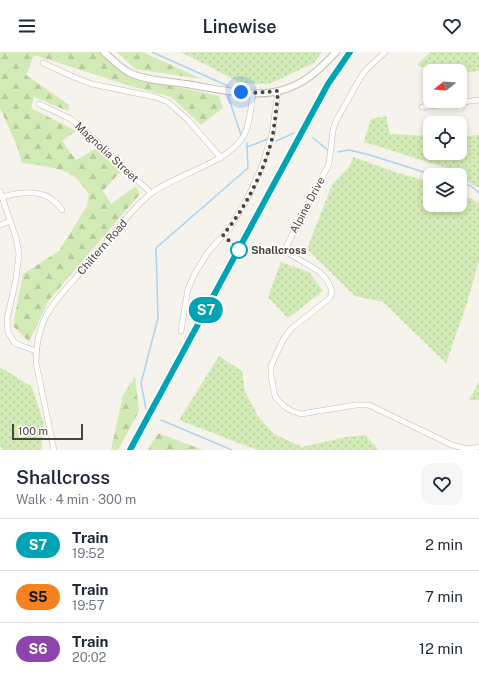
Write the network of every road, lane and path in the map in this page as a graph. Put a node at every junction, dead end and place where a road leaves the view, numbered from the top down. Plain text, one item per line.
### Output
1 (104, 52) edge
2 (336, 52) edge
3 (385, 52) edge
4 (43, 63) dead end
5 (278, 91) junction
6 (253, 93) junction
7 (479, 100) edge
8 (39, 104) dead end
9 (422, 107) dead end
10 (221, 158) junction
11 (151, 193) junction
12 (1, 194) edge
13 (62, 210) dead end
14 (11, 221) junction
15 (0, 225) edge
16 (181, 331) dead end
17 (36, 351) junction
18 (479, 447) edge
19 (54, 450) edge

1 - 6 street
2 - 5 street
3 - 18 street, Alpine Drive
4 - 10 street
5 - 6 street
5 - 16 street
6 - 10 street, Chiltern Road
7 - 9 street
8 - 11 street, Magnolia Street
10 - 11 street, Chiltern Road
11 - 17 street, Chiltern Road
12 - 13 street
12 - 14 street
14 - 15 street
14 - 17 street
17 - 19 street, Chiltern Road

